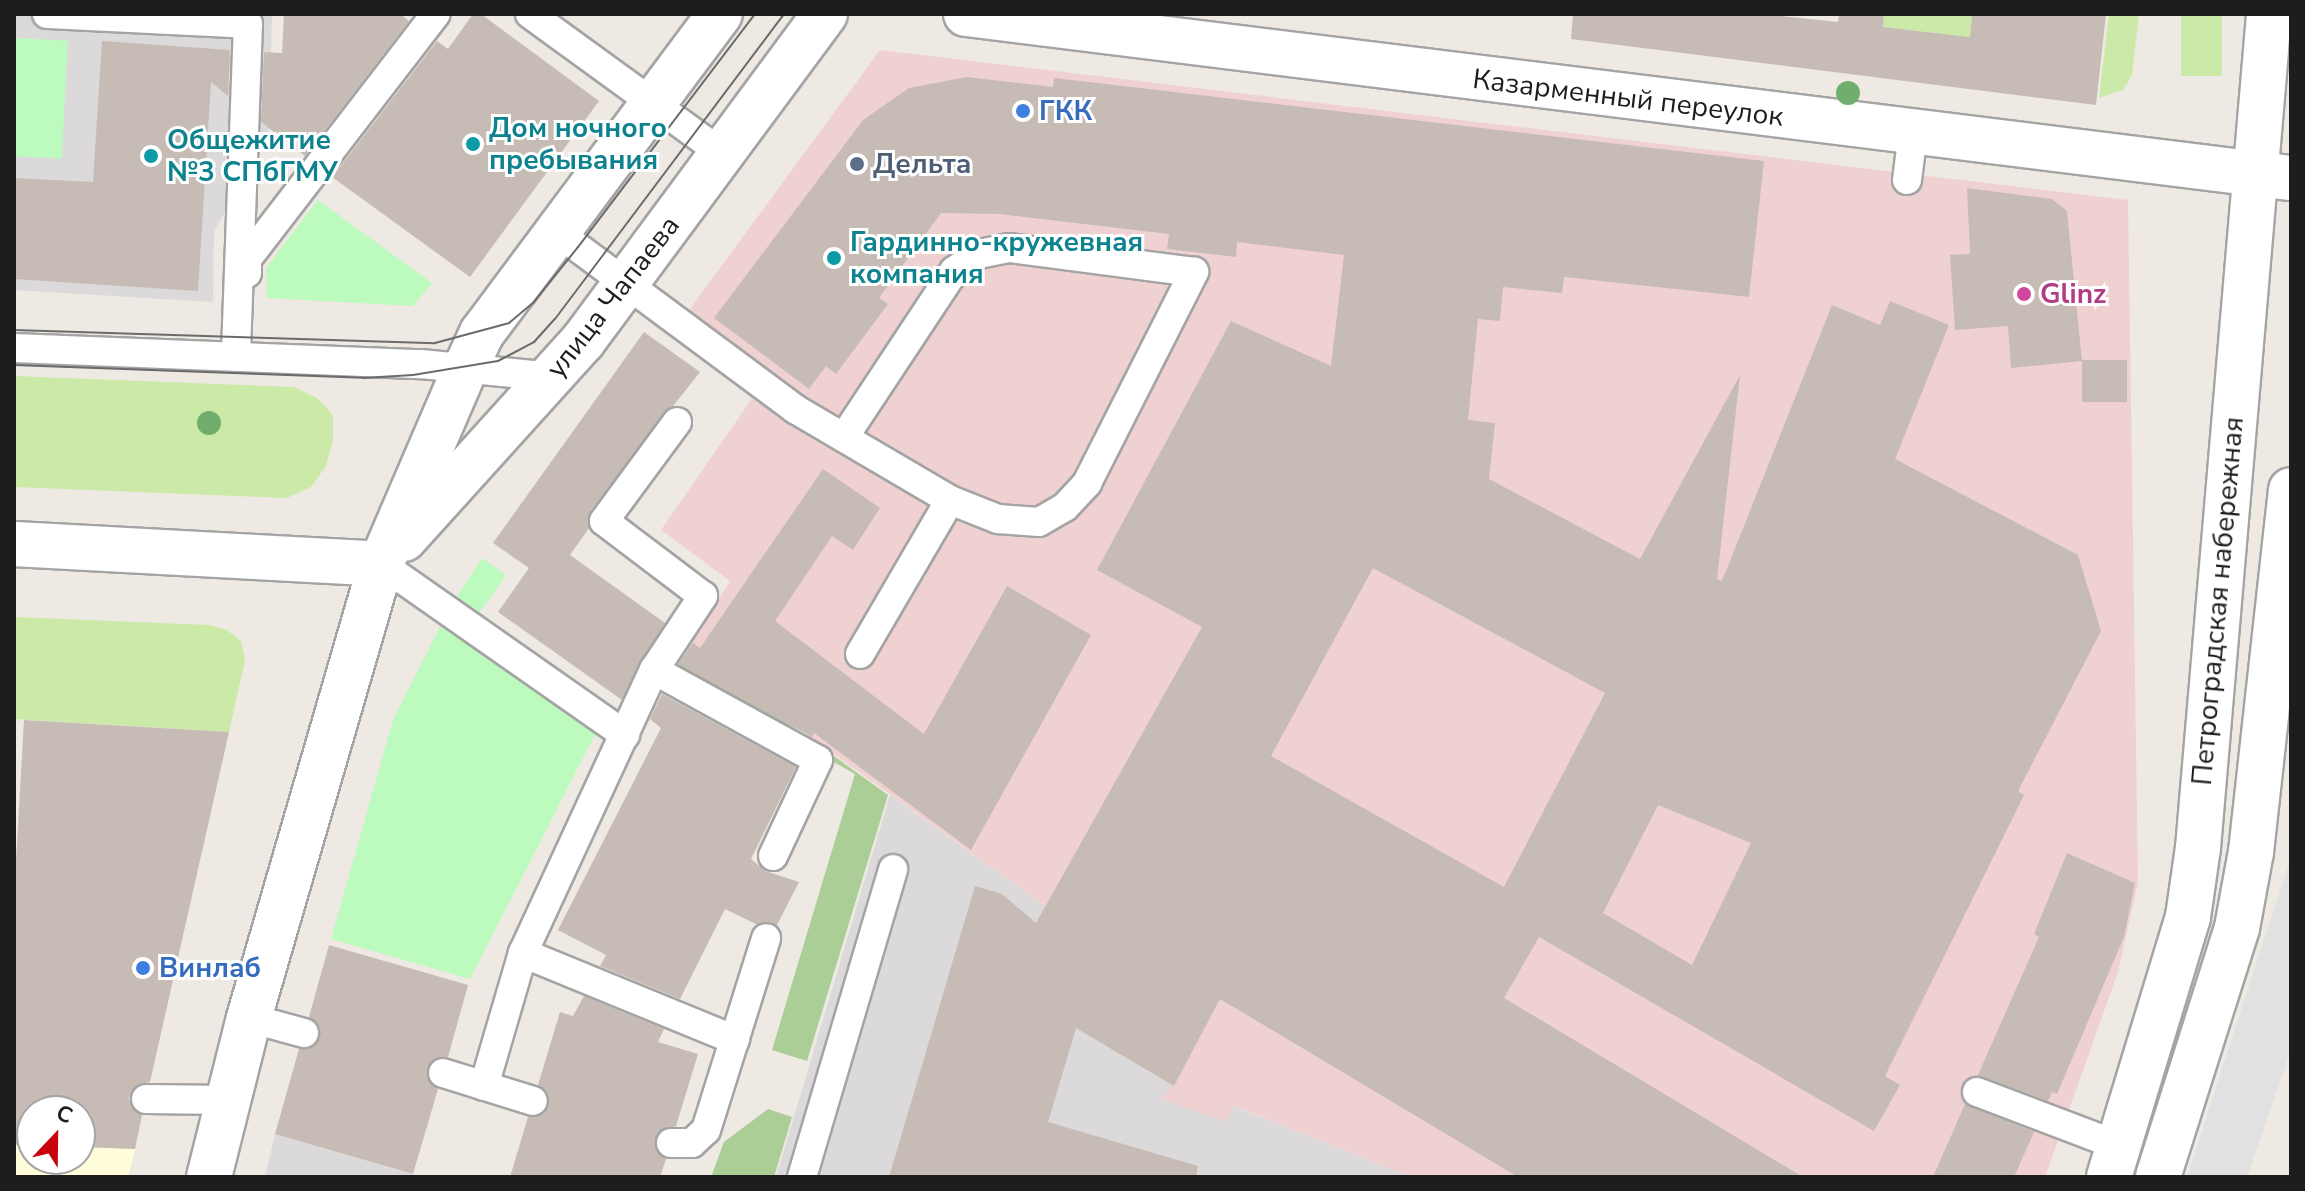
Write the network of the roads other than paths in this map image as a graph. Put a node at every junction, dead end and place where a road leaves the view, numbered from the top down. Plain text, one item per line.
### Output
1 (47, 14) edge
2 (436, 14) edge
3 (530, 14) edge
4 (720, 14) edge
5 (825, 14) edge
6 (966, 14) edge
7 (2269, 14) edge
8 (1075, 21) edge
9 (653, 104) junction
10 (1913, 133) junction
11 (721, 153) junction
12 (2272, 176) edge
13 (1907, 180) dead end
14 (557, 232) junction
15 (626, 283) junction
16 (14, 348) edge
17 (240, 357) junction
18 (466, 367) junction
19 (553, 377) junction
20 (677, 422) dead end
21 (844, 437) junction
22 (2291, 490) edge
23 (950, 500) junction
24 (14, 544) edge
25 (381, 564) junction
26 (860, 654) dead end
27 (654, 670) junction
28 (625, 735) junction
29 (773, 856) dead end
30 (893, 869) dead end
31 (766, 938) dead end
32 (523, 953) junction
33 (249, 1018) junction
34 (304, 1033) dead end
35 (735, 1040) junction
36 (443, 1073) dead end
37 (484, 1086) junction
38 (1977, 1092) dead end
39 (533, 1101) dead end
40 (144, 1108) dead end
41 (224, 1110) junction
42 (671, 1143) dead end
43 (2114, 1161) edge
44 (216, 1175) edge
45 (802, 1177) edge
46 (2158, 1177) edge

1 - 17 lane
2 - 17 lane
3 - 9 lane
4 - 9 street, улица Чапаева
5 - 11 street, улица Чапаева
6 - 8 street, Казарменный переулок
7 - 12 street, Петроградская набережная
8 - 10 street, Казарменный переулок
9 - 11 lane
9 - 14 street, улица Чапаева
10 - 12 street, Казарменный переулок
10 - 13 lane
11 - 15 street, улица Чапаева
12 - 43 street, Петроградская набережная
14 - 15 lane
14 - 18 street, улица Чапаева
15 - 19 street, улица Чапаева
15 - 21 lane
16 - 17 lane
17 - 18 lane
18 - 19 lane
18 - 25 street, улица Чапаева
19 - 25 street, улица Чапаева
20 - 27 lane
21 - 23 lane
21 - 23 lane
22 - 46 street, Петроградская набережная
23 - 26 lane
24 - 25 street
25 - 28 lane
25 - 33 street, улица Чапаева
27 - 28 lane
27 - 29 lane
28 - 32 lane
30 - 45 lane
31 - 35 lane
32 - 35 lane
32 - 37 lane
33 - 34 lane
33 - 41 street, улица Чапаева
35 - 42 lane
36 - 37 lane
37 - 39 lane
38 - 43 lane
40 - 41 lane
41 - 44 street, улица Чапаева

